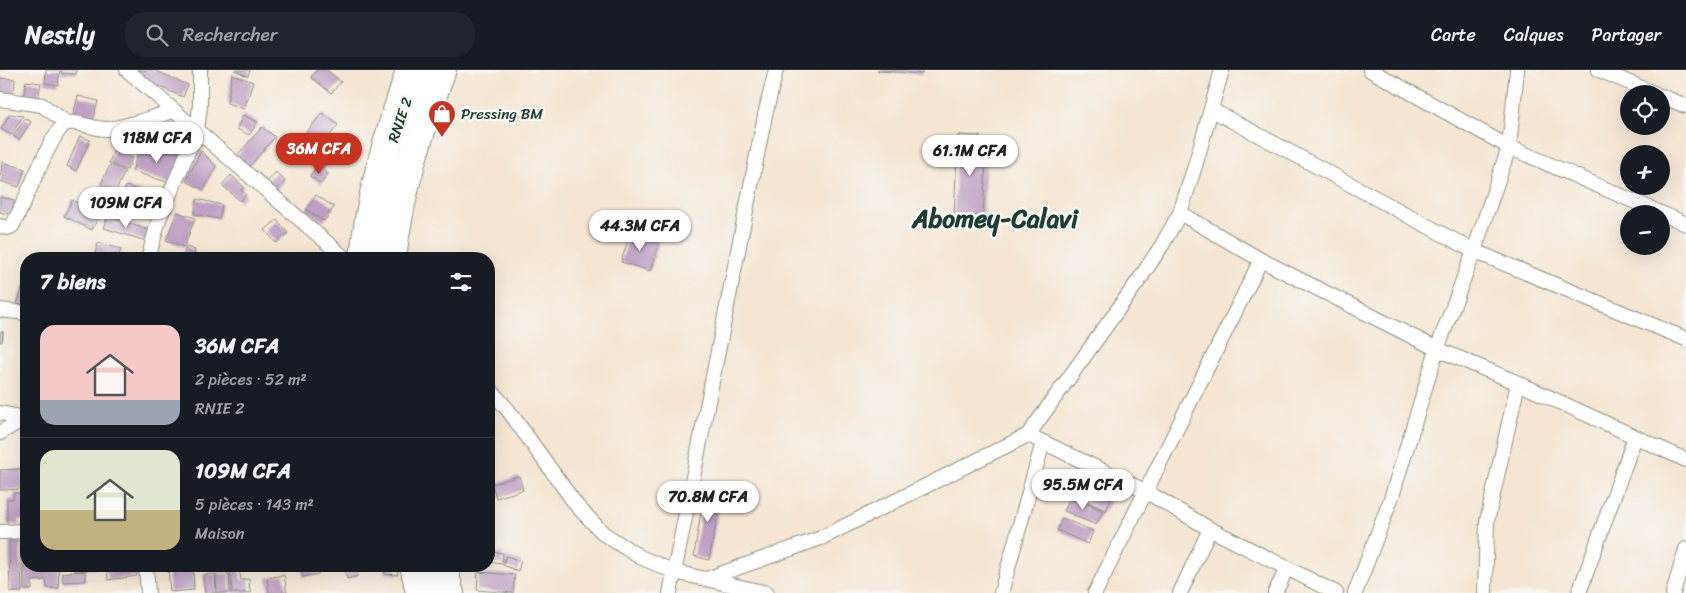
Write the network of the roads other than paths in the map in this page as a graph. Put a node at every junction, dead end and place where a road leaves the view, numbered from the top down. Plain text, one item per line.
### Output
1 (127, 70) edge
2 (200, 70) edge
3 (403, 70) edge
4 (417, 70) edge
5 (435, 70) edge
6 (449, 70) edge
7 (776, 70) edge
8 (1222, 70) edge
9 (1370, 70) edge
10 (1517, 70) edge
11 (1599, 70) edge
12 (1635, 85) edge
13 (0, 99) edge
14 (1670, 100) edge
15 (1686, 106) edge
16 (1212, 110) junction
17 (174, 111) junction
18 (67, 123) junction
19 (197, 131) junction
20 (1509, 147) junction
21 (1180, 213) junction
22 (1686, 224) edge
23 (0, 226) edge
24 (1474, 251) junction
25 (150, 252) edge
26 (338, 252) edge
27 (358, 252) edge
28 (370, 252) edge
29 (387, 252) edge
30 (400, 252) edge
31 (1261, 260) junction
32 (0, 310) edge
33 (20, 312) edge
34 (1686, 338) edge
35 (1437, 349) junction
36 (1518, 383) junction
37 (495, 395) edge
38 (0, 413) edge
39 (20, 417) edge
40 (20, 421) edge
41 (0, 433) edge
42 (1028, 435) junction
43 (1635, 437) junction
44 (1043, 442) junction
45 (1686, 460) edge
46 (1145, 492) junction
47 (1210, 529) junction
48 (20, 531) edge
49 (0, 532) edge
50 (1686, 549) edge
51 (1287, 568) junction
52 (146, 572) edge
53 (408, 572) edge
54 (422, 572) edge
55 (441, 572) edge
56 (452, 572) edge
57 (674, 572) junction
58 (709, 578) junction
59 (148, 593) edge
60 (413, 593) edge
61 (427, 593) edge
62 (446, 593) edge
63 (457, 593) edge
64 (670, 593) edge
65 (768, 593) edge
66 (1001, 593) edge
67 (1095, 593) edge
68 (1180, 593) edge
69 (1275, 593) edge
70 (1336, 593) edge
71 (1355, 593) edge
72 (1485, 593) edge
73 (1579, 593) edge
74 (1673, 593) edge

1 - 17 street
2 - 19 street
3 - 27 street
4 - 28 highway, RNIE 2 / RNIE 2
5 - 29 highway, RNIE 2 / RNIE 2
6 - 30 street
7 - 57 street
8 - 16 street
9 - 20 street
10 - 20 street
11 - 12 street
13 - 18 street
14 - 15 street
16 - 21 street
16 - 24 street
17 - 18 street
17 - 19 street
18 - 23 street
19 - 25 street
19 - 26 street
20 - 22 street
20 - 24 street
21 - 31 street
21 - 42 street
24 - 34 street
24 - 35 street
31 - 35 street
31 - 46 street
32 - 33 street
35 - 36 street
35 - 71 street
36 - 43 street
36 - 72 street
37 - 57 street
38 - 39 street
40 - 41 street
42 - 44 street
42 - 58 street
43 - 45 street
43 - 73 street
44 - 46 street
44 - 66 street
46 - 47 street
46 - 67 street
47 - 51 street
47 - 68 street
48 - 49 street
50 - 74 street
51 - 69 street
51 - 70 street
52 - 59 street
53 - 60 street
54 - 61 highway
55 - 62 highway
56 - 63 street
57 - 58 street
57 - 64 street
58 - 65 street

